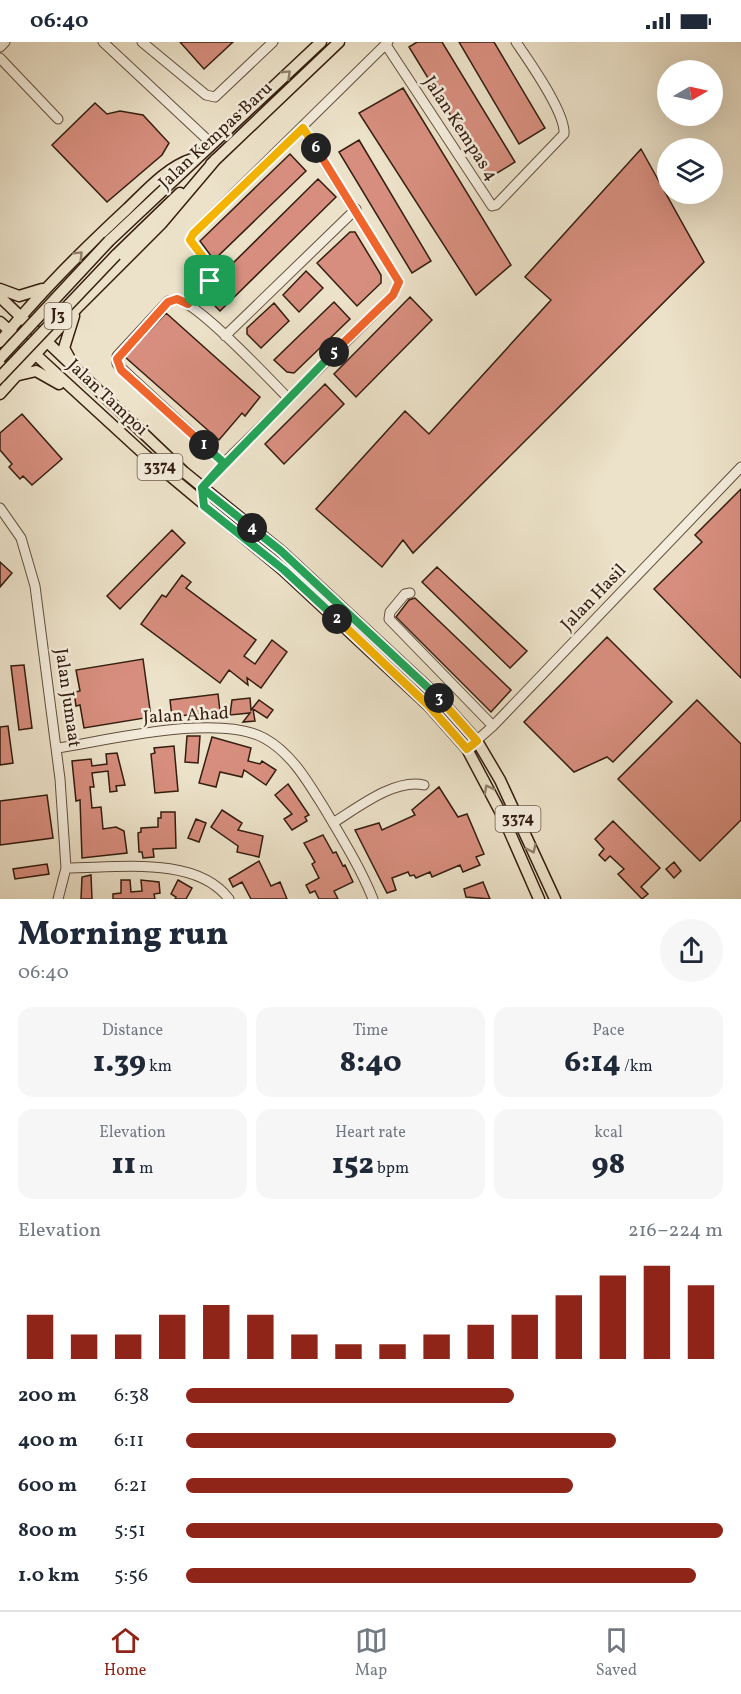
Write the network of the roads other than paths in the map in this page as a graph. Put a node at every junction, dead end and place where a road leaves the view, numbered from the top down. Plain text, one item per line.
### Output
1 (5, 42) edge
2 (103, 42) edge
3 (142, 42) edge
4 (273, 42) edge
5 (321, 42) edge
6 (339, 42) edge
7 (516, 42) edge
8 (387, 43) edge
9 (0, 46) edge
10 (0, 58) edge
11 (58, 119) dead end
12 (303, 128) junction
13 (212, 144) junction
14 (198, 158) junction
15 (216, 159) junction
16 (356, 209) junction
17 (54, 280) junction
18 (0, 289) edge
19 (0, 297) edge
20 (37, 297) junction
21 (188, 304) junction
22 (78, 307) junction
23 (20, 316) junction
24 (0, 322) edge
25 (62, 325) junction
26 (9, 330) junction
27 (225, 336) junction
28 (0, 342) edge
29 (47, 342) junction
30 (0, 352) edge
31 (36, 354) junction
32 (0, 358) edge
33 (0, 377) edge
34 (16, 377) junction
35 (101, 392) junction
36 (0, 394) edge
37 (288, 398) junction
38 (116, 428) junction
39 (224, 463) junction
40 (741, 467) edge
41 (202, 488) junction
42 (204, 506) junction
43 (0, 508) edge
44 (410, 593) dead end
45 (493, 726) junction
46 (477, 741) junction
47 (58, 748) junction
48 (467, 749) junction
49 (424, 785) dead end
50 (333, 823) junction
51 (66, 868) junction
52 (58, 899) edge
53 (229, 899) edge
54 (373, 899) edge
55 (539, 899) edge
56 (555, 899) edge

1 - 9 street
2 - 13 street
3 - 4 street
13 -> 5 main road, Jalan Kempas Baru / J3
6 - 15 main road, Jalan Kempas Baru / J3
7 - 8 street, Jalan Kempas 4
8 - 12 street
10 - 11 street
12 - 16 street
12 - 21 street
13 - 14 main road, Jalan Kempas Baru / J3
17 -> 14 main road
14 - 32 main road, Jalan Kempas Baru / J3, bridge
15 - 22 main road
15 - 33 main road, Jalan Kempas Baru / J3, bridge
16 - 27 street
16 - 37 street
17 - 18 main road
17 - 20 main road
19 - 23 main road, Jalan Tampoi / 3374
20 - 23 main road
20 - 25 main road
21 - 27 street
21 - 39 street
22 - 25 main road
22 - 35 main road
23 - 26 main road
23 - 29 main road, Jalan Tampoi / 3374
24 - 26 main road, Jalan Tampoi / 3374
25 - 29 main road
26 - 28 main road
26 - 31 main road, Jalan Tampoi / 3374
27 - 37 street
29 - 31 main road
29 - 35 main road, Jalan Tampoi / 3374
30 - 34 main road
31 - 34 main road
31 - 38 main road, Jalan Tampoi / 3374
34 - 36 main road
34 - 38 main road
35 - 41 main road, Jalan Tampoi / 3374
37 - 39 street
38 - 42 main road, Jalan Tampoi / 3374
39 - 41 street
40 - 45 street, Jalan Hasil
41 - 42 street
41 - 46 main road, Jalan Tampoi / 3374
42 - 48 main road, Jalan Tampoi / 3374
43 - 47 street, Jalan Jumaat
44 - 45 street
45 - 46 street, Jalan Hasil
46 - 48 street, Jalan Hasil
46 -> 56 main road, Jalan Tampoi / 3374
47 - 50 street, Jalan Ahad
47 - 51 street, Jalan Jumaat
55 -> 48 main road, Jalan Tampoi / 3374
49 - 50 street
50 - 54 street, Jalan Ahad
51 - 52 street, Jalan Jumaat
51 - 53 street

